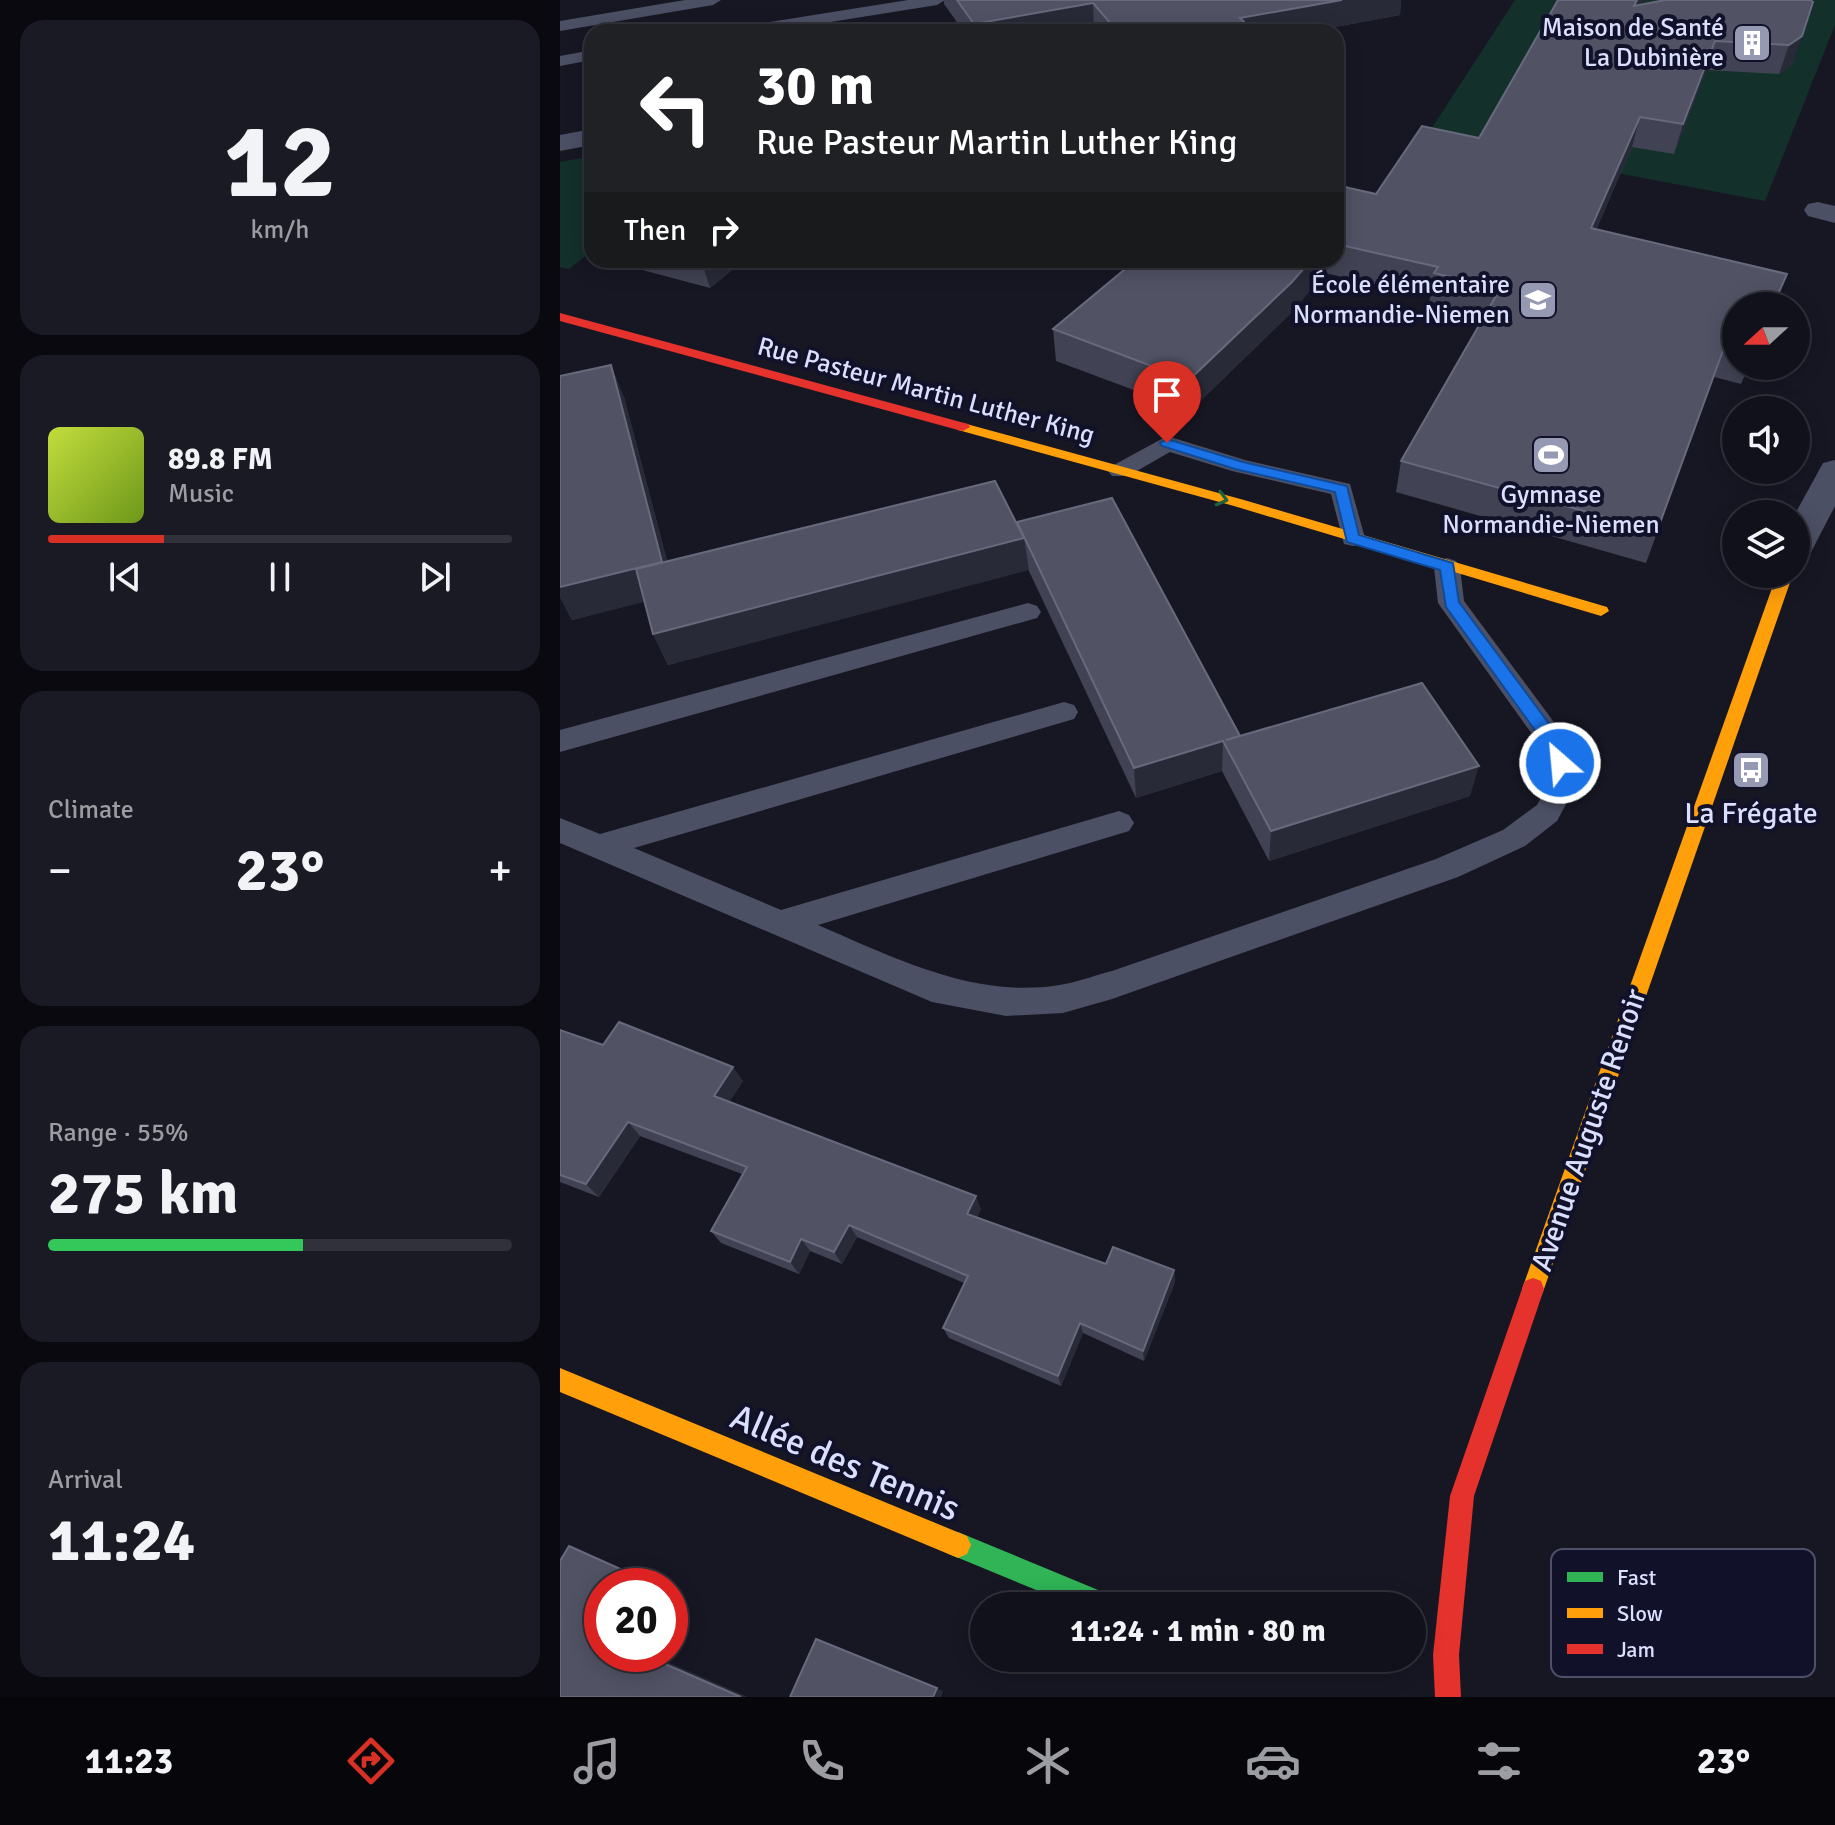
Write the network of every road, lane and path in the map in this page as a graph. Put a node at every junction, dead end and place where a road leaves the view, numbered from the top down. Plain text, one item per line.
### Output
1 (713, 0) edge
2 (928, 1) edge
3 (787, 24) edge
4 (560, 26) edge
5 (584, 56) edge
6 (560, 61) edge
7 (584, 138) edge
8 (560, 143) edge
9 (560, 317) edge
10 (1120, 471) junction
11 (1835, 471) edge
12 (1810, 520) edge
13 (1353, 538) junction
14 (1447, 567) junction
15 (1779, 588) edge
16 (1601, 611) dead end
17 (1028, 612) dead end
18 (1064, 712) dead end
19 (560, 741) edge
20 (1119, 823) dead end
21 (560, 830) edge
22 (600, 846) junction
23 (779, 924) junction
24 (560, 1380) edge
25 (1072, 1592) edge
26 (1448, 1697) edge

1 - 4 lane
2 - 3 lane
5 - 6 lane
7 - 8 street
9 - 10 street, Rue Pasteur Martin Luther King
10 -> 13 street, Rue Pasteur Martin Luther King
10 - 13 lane
11 - 12 street
13 - 14 street, Rue Pasteur Martin Luther King
14 - 16 street, Rue Pasteur Martin Luther King
14 - 23 lane
15 - 26 street, Avenue Auguste Renoir
17 - 19 lane
18 - 22 lane
20 - 23 lane
21 - 22 lane
22 - 23 lane
24 - 25 street, Allée des Tennis

